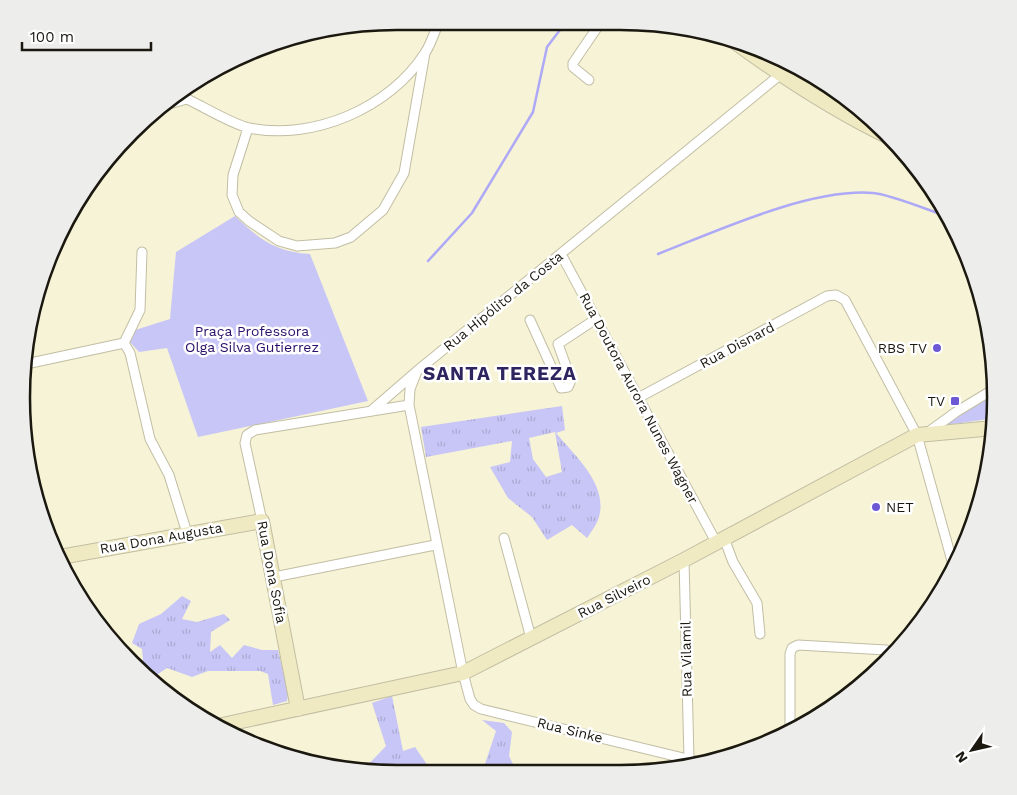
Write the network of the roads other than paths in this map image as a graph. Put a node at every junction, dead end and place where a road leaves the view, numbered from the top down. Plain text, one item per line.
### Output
1 (435, 30) edge
2 (596, 30) edge
3 (426, 53) junction
4 (762, 59) edge
5 (781, 74) junction
6 (588, 80) dead end
7 (181, 101) edge
8 (856, 117) edge
9 (248, 128) junction
10 (142, 252) dead end
11 (561, 254) junction
12 (596, 319) junction
13 (530, 320) dead end
14 (124, 343) junction
15 (32, 363) edge
16 (418, 371) junction
17 (987, 393) edge
18 (638, 398) junction
19 (409, 405) junction
20 (371, 411) junction
21 (985, 430) edge
22 (922, 434) junction
23 (262, 521) junction
24 (188, 533) junction
25 (504, 538) dead end
26 (720, 540) junction
27 (435, 545) junction
28 (66, 556) edge
29 (951, 556) edge
30 (684, 560) junction
31 (274, 576) junction
32 (760, 634) dead end
33 (531, 638) junction
34 (886, 650) edge
35 (463, 673) junction
36 (298, 709) junction
37 (790, 723) edge
38 (234, 726) edge
39 (687, 759) edge
40 (689, 759) edge

1 - 3 street
2 - 6 street
3 - 9 street
3 - 9 street
4 - 5 street
5 - 8 street
5 - 11 street, Rua Hipólito da Costa
7 - 9 street
10 - 14 street
11 - 12 street, Rua Doutora Aurora Nunes Wagner
11 - 16 street, Rua Hipólito da Costa
12 - 13 street
12 - 18 street, Rua Doutora Aurora Nunes Wagner
14 - 15 street
14 - 24 street
16 - 19 street
16 - 20 street, Rua Hipólito da Costa
17 - 22 street
18 - 22 street, Rua Disnard
18 - 26 street, Rua Doutora Aurora Nunes Wagner
19 - 20 street
19 - 27 street
20 - 23 street, Rua Dona Sofia
21 - 22 street, Rua Silveiro
22 - 26 street, Rua Silveiro
22 - 29 street
23 - 24 street, Rua Dona Augusta
23 - 31 street, Rua Dona Sofia
24 - 28 street, Rua Dona Augusta
25 - 33 street
26 - 30 street, Rua Silveiro
26 - 32 street, Rua Doutora Aurora Nunes Wagner
27 - 31 street
27 - 35 street
30 - 33 street, Rua Silveiro
30 - 40 street, Rua Vilamil
31 - 36 street, Rua Dona Sofia
33 - 35 street, Rua Silveiro
34 - 37 street
35 - 36 street, Rua Silveiro
35 - 39 street, Rua Sinke
36 - 38 street, Rua Silveiro

